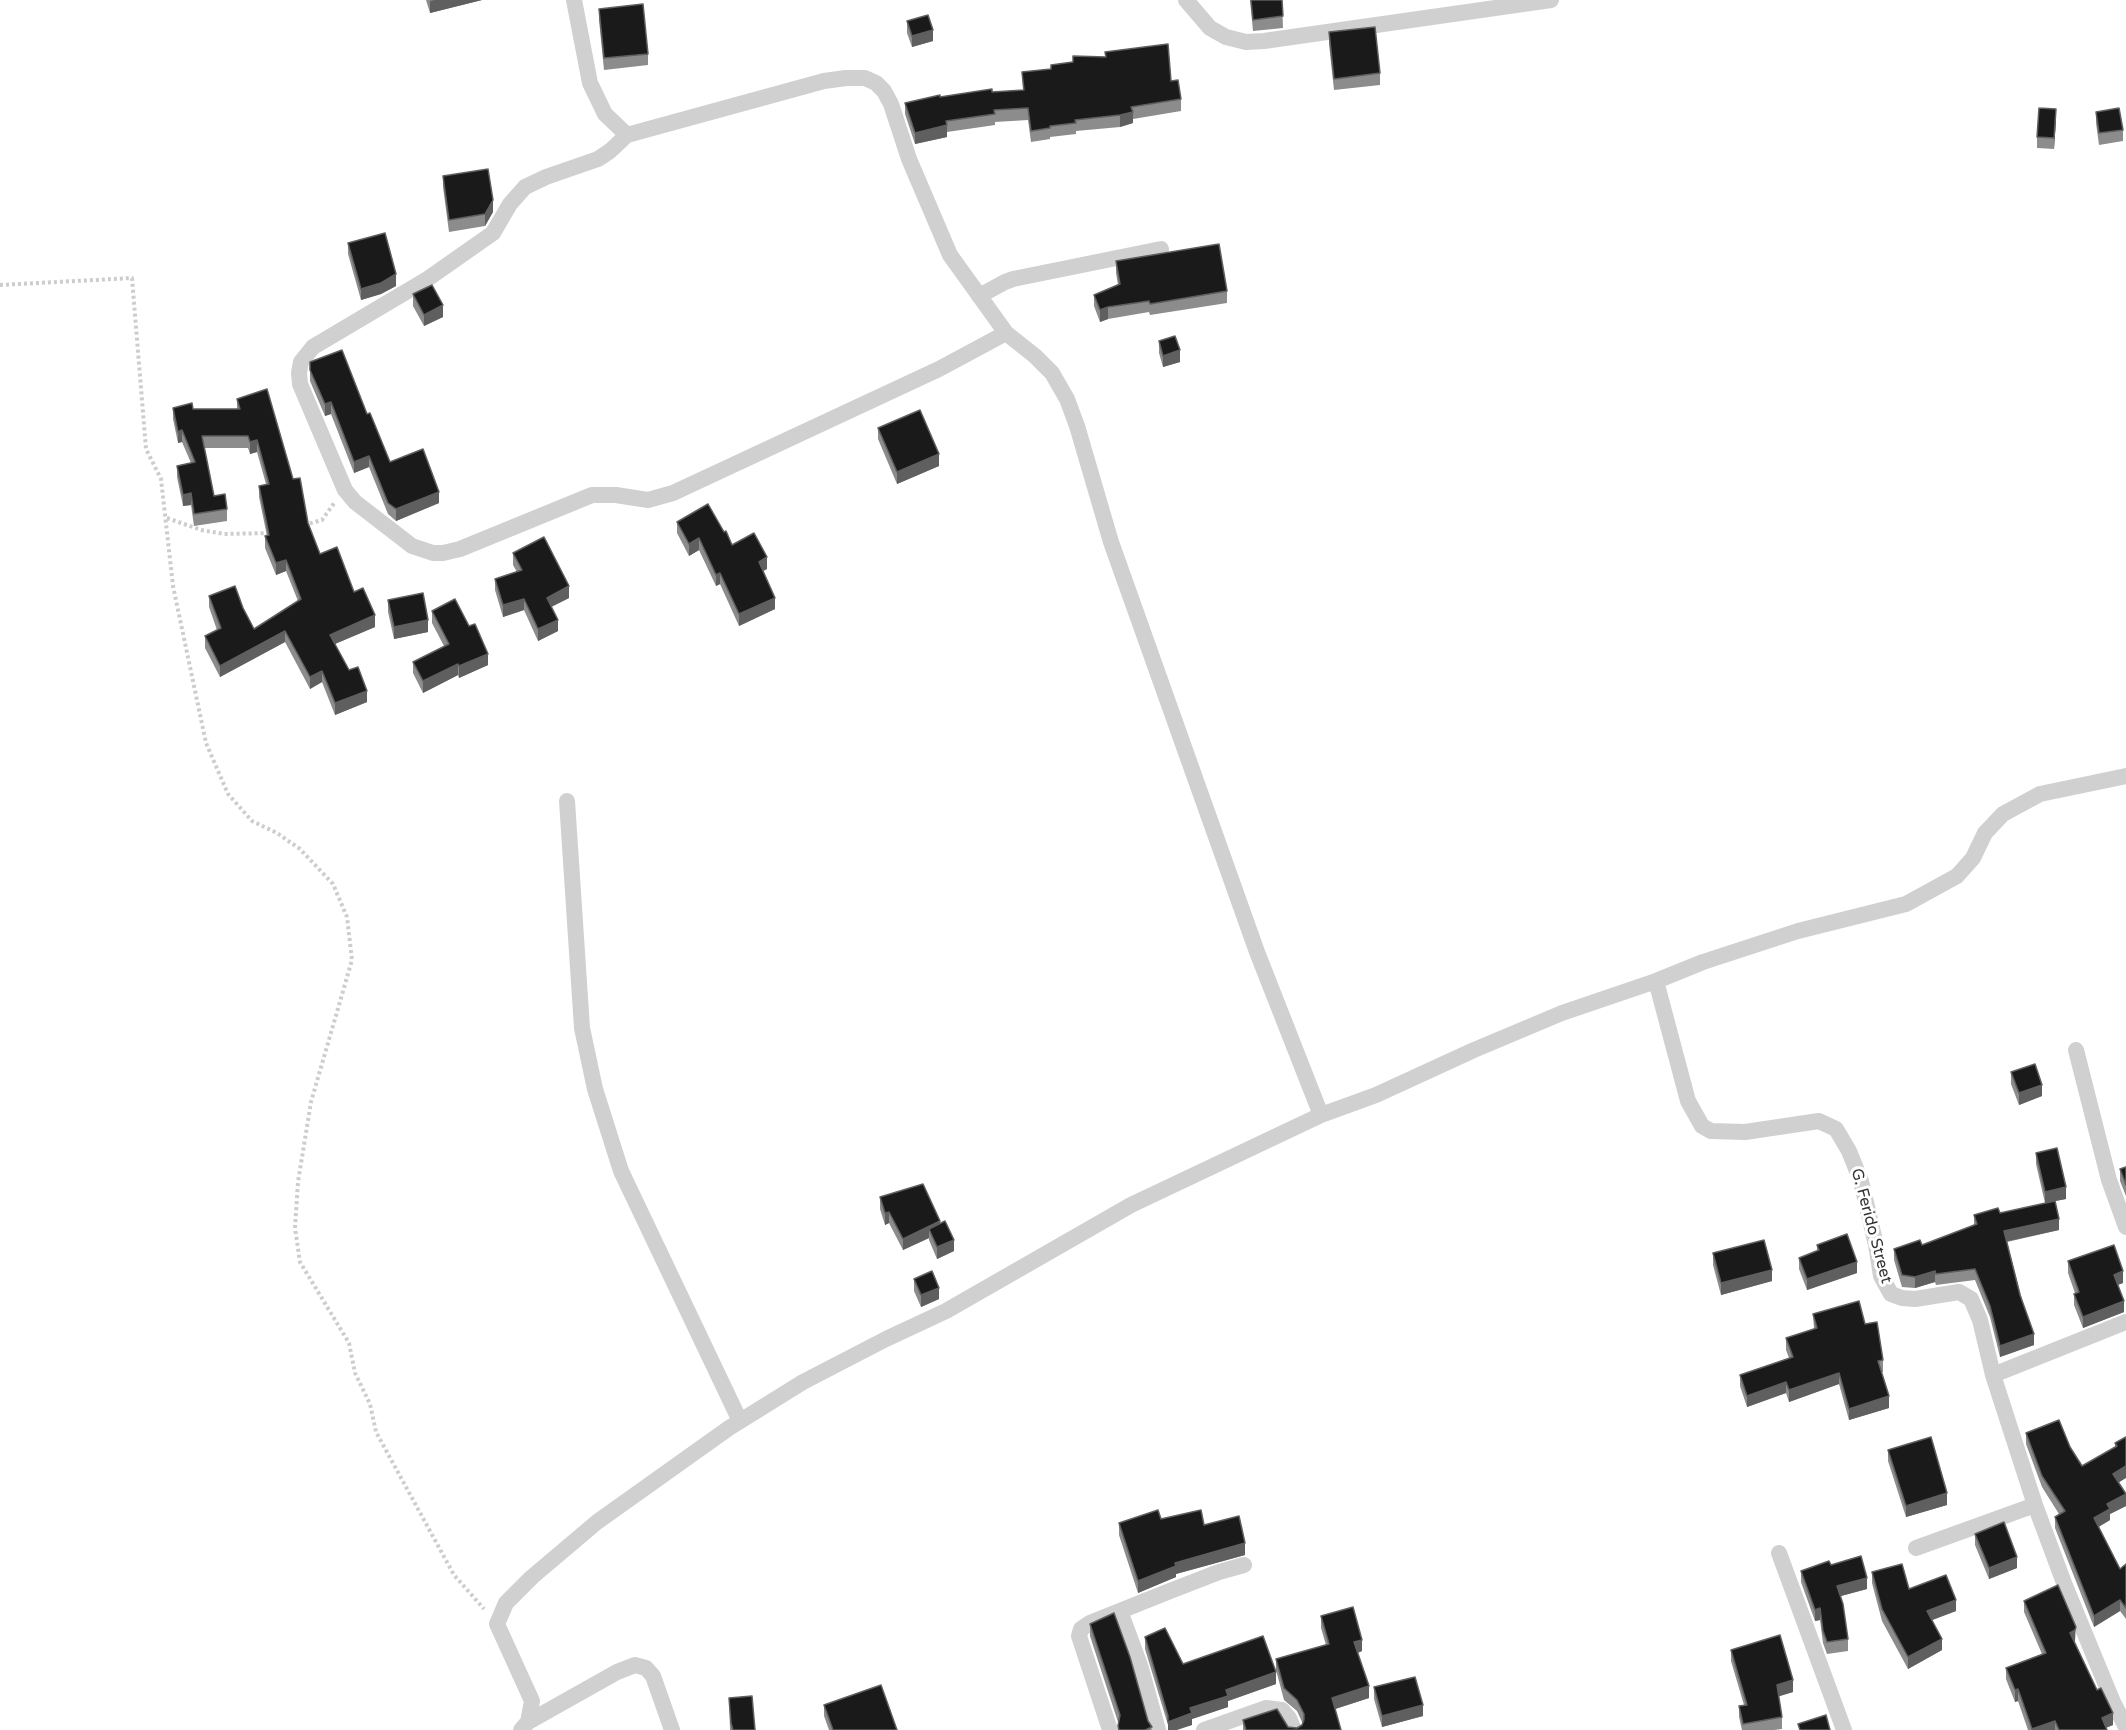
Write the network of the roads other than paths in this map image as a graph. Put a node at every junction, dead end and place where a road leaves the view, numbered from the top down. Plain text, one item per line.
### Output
1 (574, 0) edge
2 (1186, 0) edge
3 (1551, 0) edge
4 (627, 135) junction
5 (1161, 249) dead end
6 (980, 296) junction
7 (1006, 333) junction
8 (2126, 776) edge
9 (567, 801) dead end
10 (1656, 981) junction
11 (2076, 1050) dead end
12 (1321, 1115) junction
13 (2126, 1227) edge
14 (2126, 1322) edge
15 (1994, 1375) junction
16 (740, 1421) junction
17 (2035, 1506) junction
18 (1916, 1548) dead end
19 (1779, 1553) dead end
20 (1244, 1565) dead end
21 (1119, 1611) junction
22 (525, 1726) edge
23 (2126, 1727) edge
24 (672, 1730) edge
25 (1110, 1730) edge
26 (1158, 1730) edge
27 (1204, 1730) edge
28 (1294, 1730) edge
29 (1844, 1730) edge

1 - 4 street
2 - 3 street
4 - 6 street
4 - 7 street
5 - 6 street
6 - 7 street
7 - 12 street
8 - 10 street
9 - 16 street
10 - 12 street
10 - 15 street, G. Ferido Street
11 - 13 street
12 - 16 street
14 - 15 street
15 - 17 street, G. Ferido Street
16 - 22 street
17 - 18 street
17 - 23 street, G. Ferido Street
19 - 29 street
20 - 21 street
21 - 25 street
21 - 26 street
22 - 24 street
27 - 28 street

